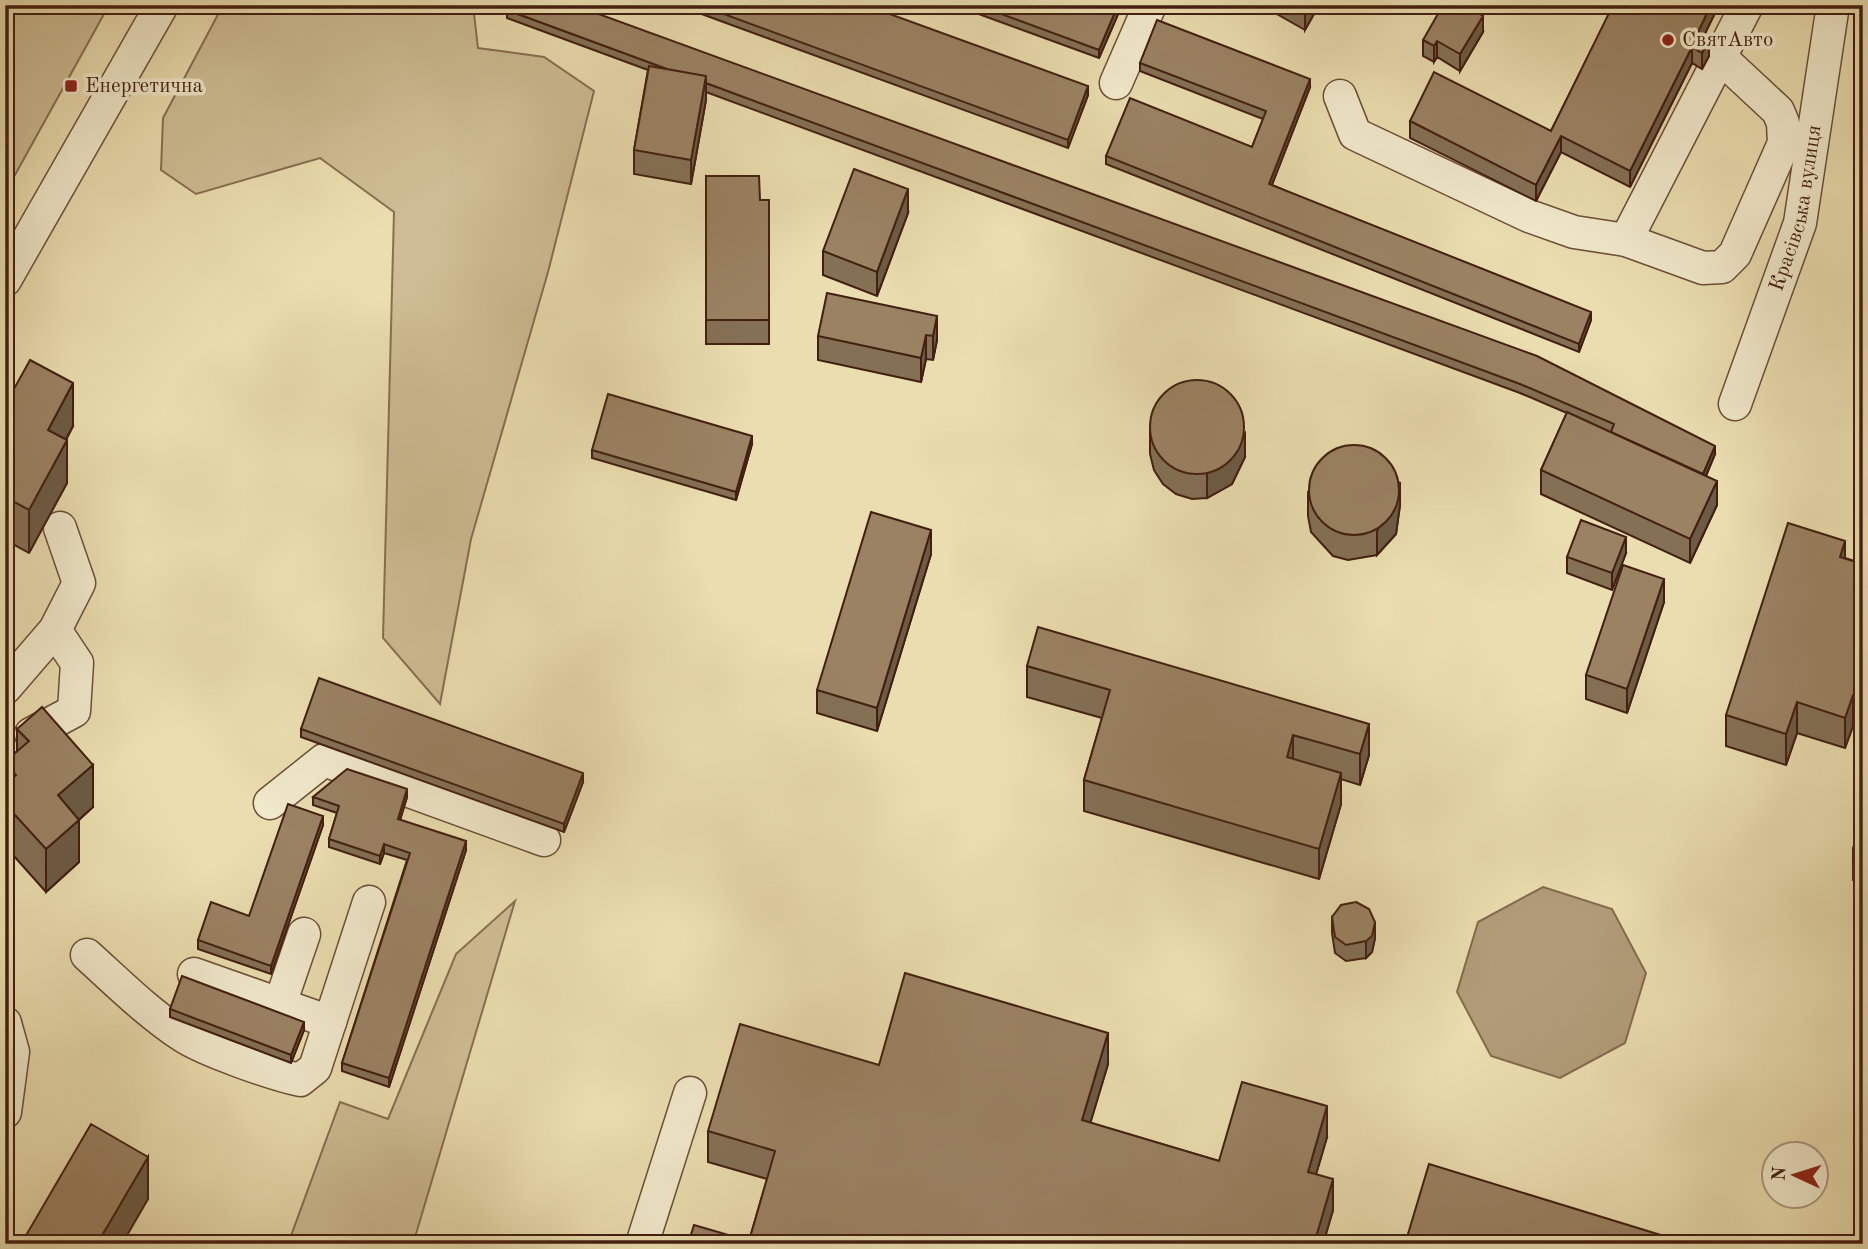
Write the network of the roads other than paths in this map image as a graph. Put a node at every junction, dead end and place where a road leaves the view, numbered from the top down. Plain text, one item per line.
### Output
1 (162, 5) edge
2 (1150, 5) edge
3 (1747, 5) edge
4 (1833, 5) edge
5 (1720, 57) junction
6 (1116, 83) dead end
7 (1340, 96) dead end
8 (1626, 240) junction
9 (5, 280) edge
10 (1735, 404) dead end
11 (60, 527) dead end
12 (55, 630) junction
13 (5, 688) edge
14 (31, 734) edge
15 (270, 803) dead end
16 (544, 840) dead end
17 (369, 902) dead end
18 (304, 934) dead end
19 (87, 955) dead end
20 (194, 974) dead end
21 (280, 1004) junction
22 (330, 1022) junction
23 (5, 1023) edge
24 (690, 1093) dead end
25 (5, 1112) edge
26 (642, 1244) edge

1 - 9 street
2 - 6 street
3 - 5 street
4 - 10 street, Красівська вулиця
5 - 8 street
5 - 8 street
7 - 8 street
11 - 12 street
12 - 13 street
12 - 14 street
15 - 16 street
17 - 22 street
18 - 21 street
19 - 22 street
20 - 21 street
21 - 22 street
23 - 25 street
24 - 26 street

